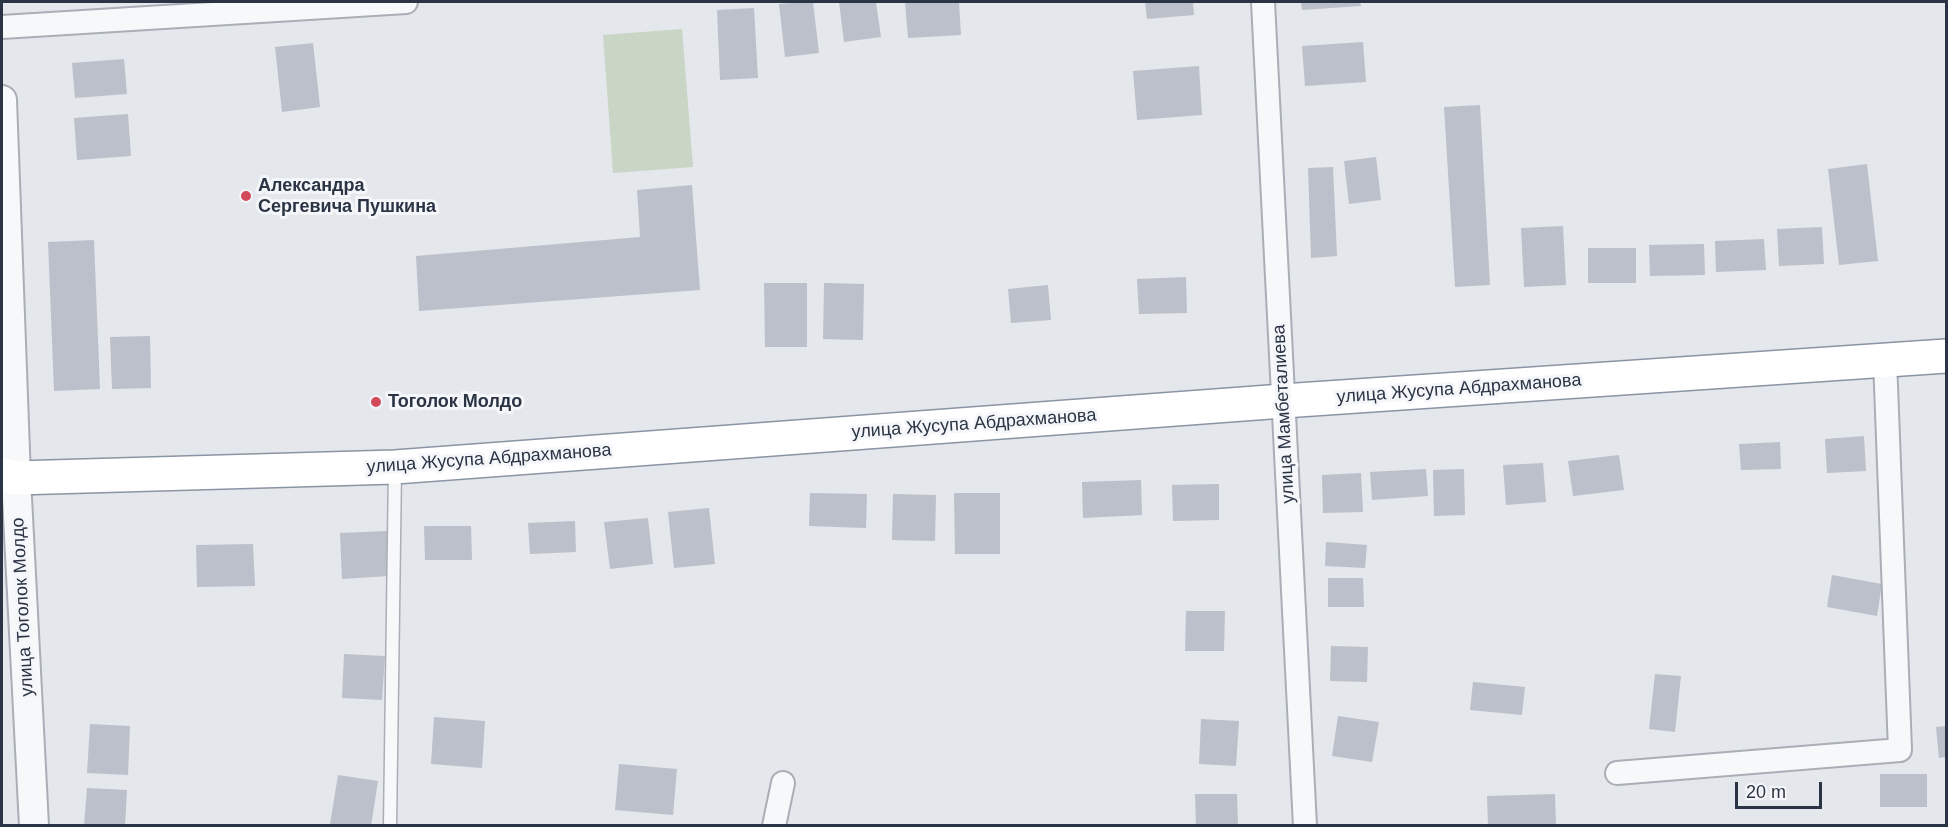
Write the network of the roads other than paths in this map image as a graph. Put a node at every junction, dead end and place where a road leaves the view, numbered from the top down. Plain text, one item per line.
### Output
1 (406, 2) edge
2 (1263, 2) edge
3 (2, 27) edge
4 (2, 100) edge
5 (1947, 356) edge
6 (1885, 360) junction
7 (1283, 401) junction
8 (395, 467) junction
9 (9, 477) edge
10 (1617, 772) dead end
11 (783, 783) dead end
12 (34, 825) edge
13 (390, 825) edge
14 (774, 825) edge
15 (1305, 825) edge

1 - 3 street
2 - 7 street, улица Мамбеталиева
4 - 9 street, улица Тоголок Молдо
5 - 6 highway, улица Жусупа Абдрахманова
6 - 7 highway, улица Жусупа Абдрахманова
6 - 10 street
7 - 8 highway, улица Жусупа Абдрахманова
7 - 15 street, улица Мамбеталиева
8 - 9 highway, улица Жусупа Абдрахманова
8 - 13 lane
9 - 12 street, улица Тоголок Молдо
11 - 14 street

